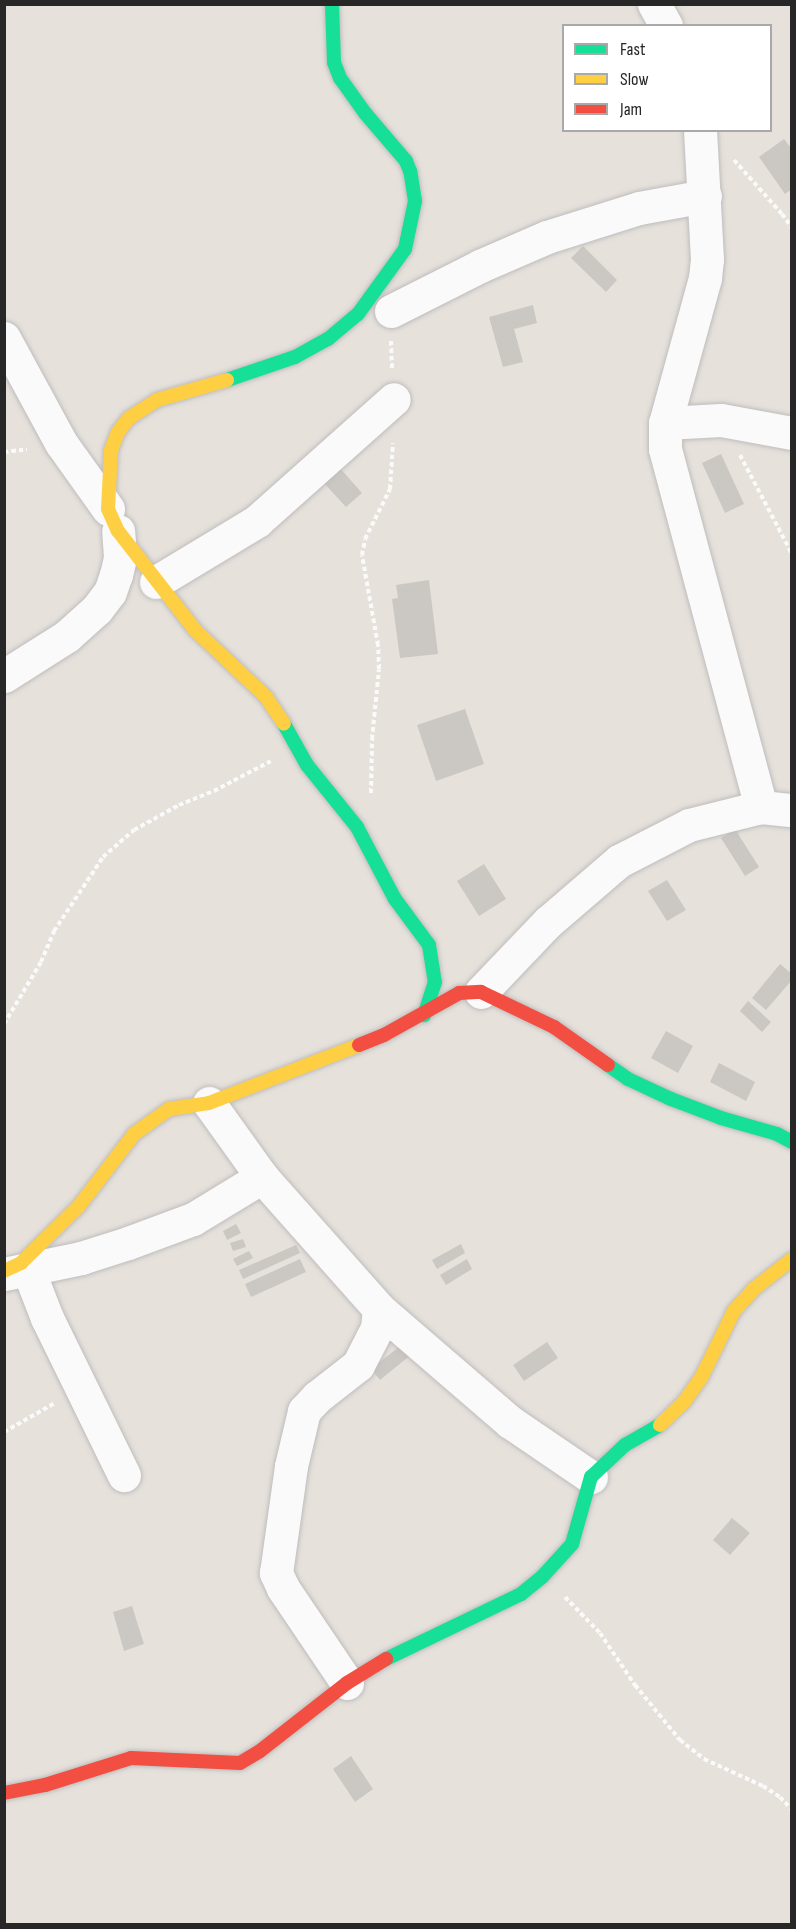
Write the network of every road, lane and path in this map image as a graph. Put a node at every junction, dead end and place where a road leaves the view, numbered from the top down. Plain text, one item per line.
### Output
1 (332, 4) edge
2 (654, 4) edge
3 (665, 24) edge
4 (700, 132) edge
5 (730, 156) dead end
6 (705, 196) junction
7 (792, 228) edge
8 (391, 311) joint
9 (4, 338) edge
10 (394, 399) junction
11 (721, 420) junction
12 (665, 423) junction
13 (792, 432) edge
14 (113, 520) junction
15 (792, 554) edge
16 (156, 582) junction
17 (4, 676) edge
18 (292, 735) junction
19 (776, 809) edge
20 (357, 827) junction
21 (482, 993) junction
22 (424, 1015) junction
23 (4, 1024) edge
24 (209, 1103) junction
25 (792, 1142) edge
26 (262, 1178) junction
27 (792, 1259) edge
28 (12, 1271) edge
29 (380, 1309) junction
30 (82, 1388) junction
31 (4, 1432) edge
32 (124, 1475) dead end
33 (591, 1478) junction
34 (542, 1577) junction
35 (347, 1683) junction
36 (4, 1793) edge
37 (792, 1810) edge

1 - 14 street
2 - 3 street
4 - 6 street
5 - 7 path
6 - 8 street
6 - 12 street
8 - 10 path
9 - 14 street
10 - 16 street
10 - 20 path
11 - 12 street
11 - 13 street
11 - 15 path
12 - 19 street
14 - 16 street
14 - 17 street
16 - 18 street
18 - 20 street
18 - 23 path
19 - 21 street
20 - 22 street
21 - 22 street
21 - 25 street
22 - 24 street
24 - 26 street
24 - 28 street
26 - 28 street
26 - 29 street
27 - 33 street
28 - 30 street
29 - 33 street
29 - 35 street
30 - 31 path
30 - 32 street
33 - 34 street
34 - 35 street
34 - 37 path
35 - 36 street

